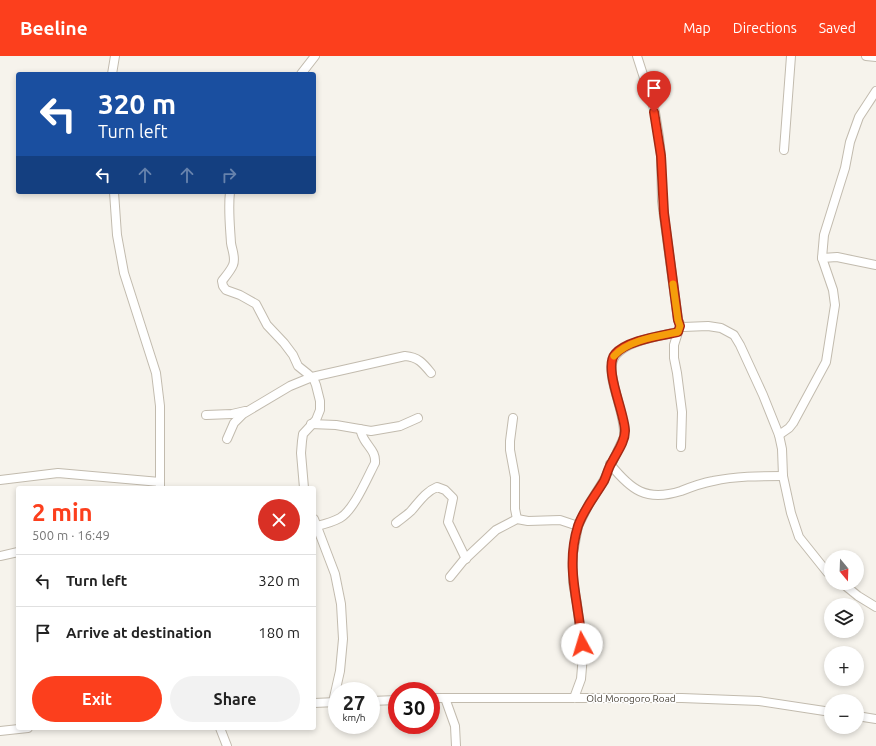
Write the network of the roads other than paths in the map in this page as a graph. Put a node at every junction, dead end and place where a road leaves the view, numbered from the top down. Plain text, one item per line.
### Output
1 (115, 56) edge
2 (315, 56) edge
3 (637, 56) edge
4 (791, 56) edge
5 (866, 56) edge
6 (876, 57) edge
7 (112, 72) edge
8 (303, 72) edge
9 (876, 91) edge
10 (784, 150) dead end
11 (114, 194) edge
12 (230, 194) edge
13 (822, 258) junction
14 (876, 265) edge
15 (679, 329) junction
16 (431, 373) dead end
17 (312, 377) junction
18 (250, 410) junction
19 (206, 415) dead end
20 (418, 418) dead end
21 (513, 418) dead end
22 (311, 424) junction
23 (360, 429) junction
24 (779, 435) junction
25 (227, 439) dead end
26 (681, 448) dead end
27 (610, 464) junction
28 (783, 476) junction
29 (0, 480) edge
30 (160, 485) edge
31 (304, 486) edge
32 (517, 519) junction
33 (316, 523) edge
34 (396, 523) dead end
35 (316, 525) edge
36 (578, 526) junction
37 (16, 552) edge
38 (0, 556) edge
39 (466, 559) junction
40 (824, 568) edge
41 (450, 577) dead end
42 (851, 590) edge
43 (876, 607) edge
44 (338, 682) edge
45 (440, 698) edge
46 (445, 698) junction
47 (574, 698) junction
48 (328, 702) edge
49 (316, 703) edge
50 (824, 711) edge
51 (864, 717) edge
52 (876, 719) edge
53 (16, 729) edge
54 (221, 730) edge
55 (0, 731) edge
56 (226, 746) edge
57 (456, 746) edge

1 - 7 street
2 - 8 street
3 - 15 street
4 - 10 street
5 - 6 street
9 - 13 street
11 - 30 street
12 - 17 street
13 - 14 street
13 - 24 street
15 - 24 street
15 - 26 street
15 - 27 street
16 - 17 street
17 - 18 street
17 - 22 street
18 - 19 street
18 - 25 street
20 - 23 street
21 - 32 street
22 - 23 street
22 - 31 street
23 - 33 street
24 - 28 street
27 - 28 street
27 - 36 street
28 - 40 street
29 - 30 street
32 - 36 street
32 - 39 street
34 - 39 street
35 - 44 street
36 - 47 street
37 - 38 street
39 - 41 street
42 - 43 street
45 - 46 street, Old Morogoro Road
46 - 47 street, Old Morogoro Road
46 - 57 street
47 - 50 street, Old Morogoro Road
48 - 49 street
51 - 52 street
53 - 55 street
54 - 56 street

